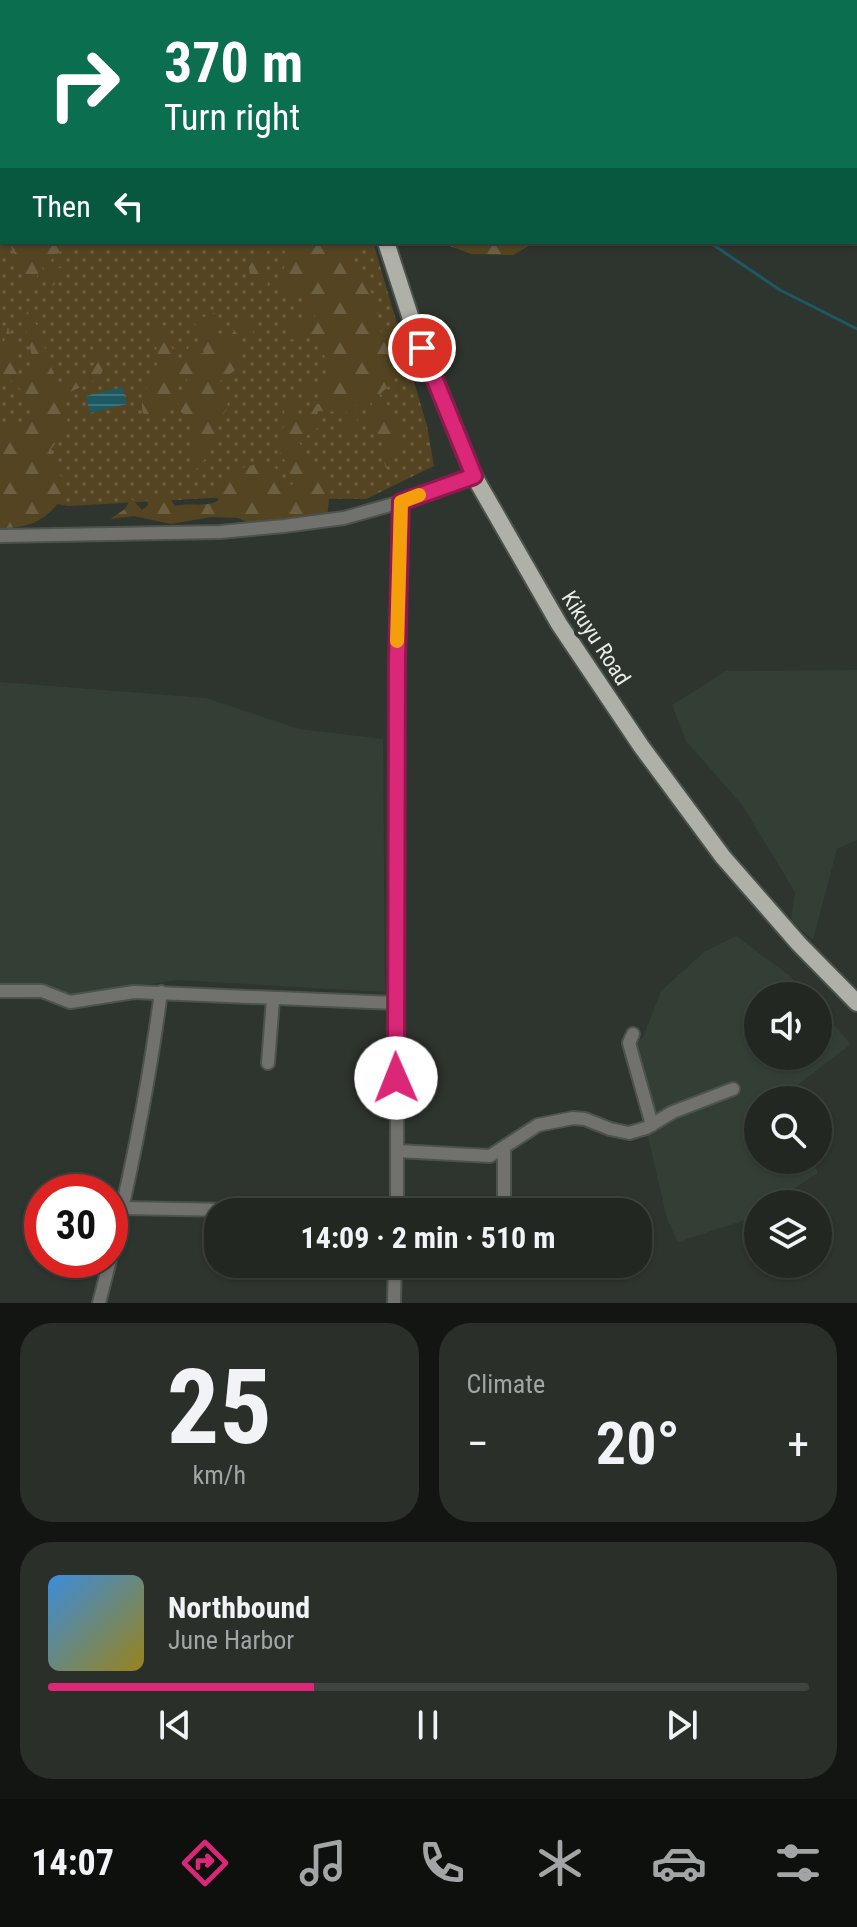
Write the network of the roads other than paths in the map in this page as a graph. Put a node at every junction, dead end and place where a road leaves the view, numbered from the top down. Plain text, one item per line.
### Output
1 (387, 244) edge
2 (474, 476) junction
3 (401, 502) junction
4 (0, 536) edge
5 (0, 991) edge
6 (161, 992) junction
7 (273, 999) junction
8 (395, 1003) junction
9 (857, 1003) edge
10 (633, 1034) dead end
11 (268, 1063) dead end
12 (733, 1089) dead end
13 (652, 1125) junction
14 (504, 1148) junction
15 (398, 1151) junction
16 (128, 1187) edge
17 (397, 1198) edge
18 (504, 1198) edge
19 (128, 1208) edge
20 (204, 1209) edge
21 (106, 1278) edge
22 (395, 1278) edge
23 (99, 1303) edge
24 (394, 1303) edge

1 - 2 main road, Kikuyu Road
2 - 3 street
2 - 9 main road, Kikuyu Road
3 - 4 street
3 - 8 street
5 - 6 street
6 - 7 street
6 - 16 street
7 - 8 street
7 - 11 street
8 - 15 street
10 - 13 street
12 - 13 street
13 - 14 street
14 - 15 street
14 - 18 street
15 - 17 street
19 - 20 street
21 - 23 street
22 - 24 street

